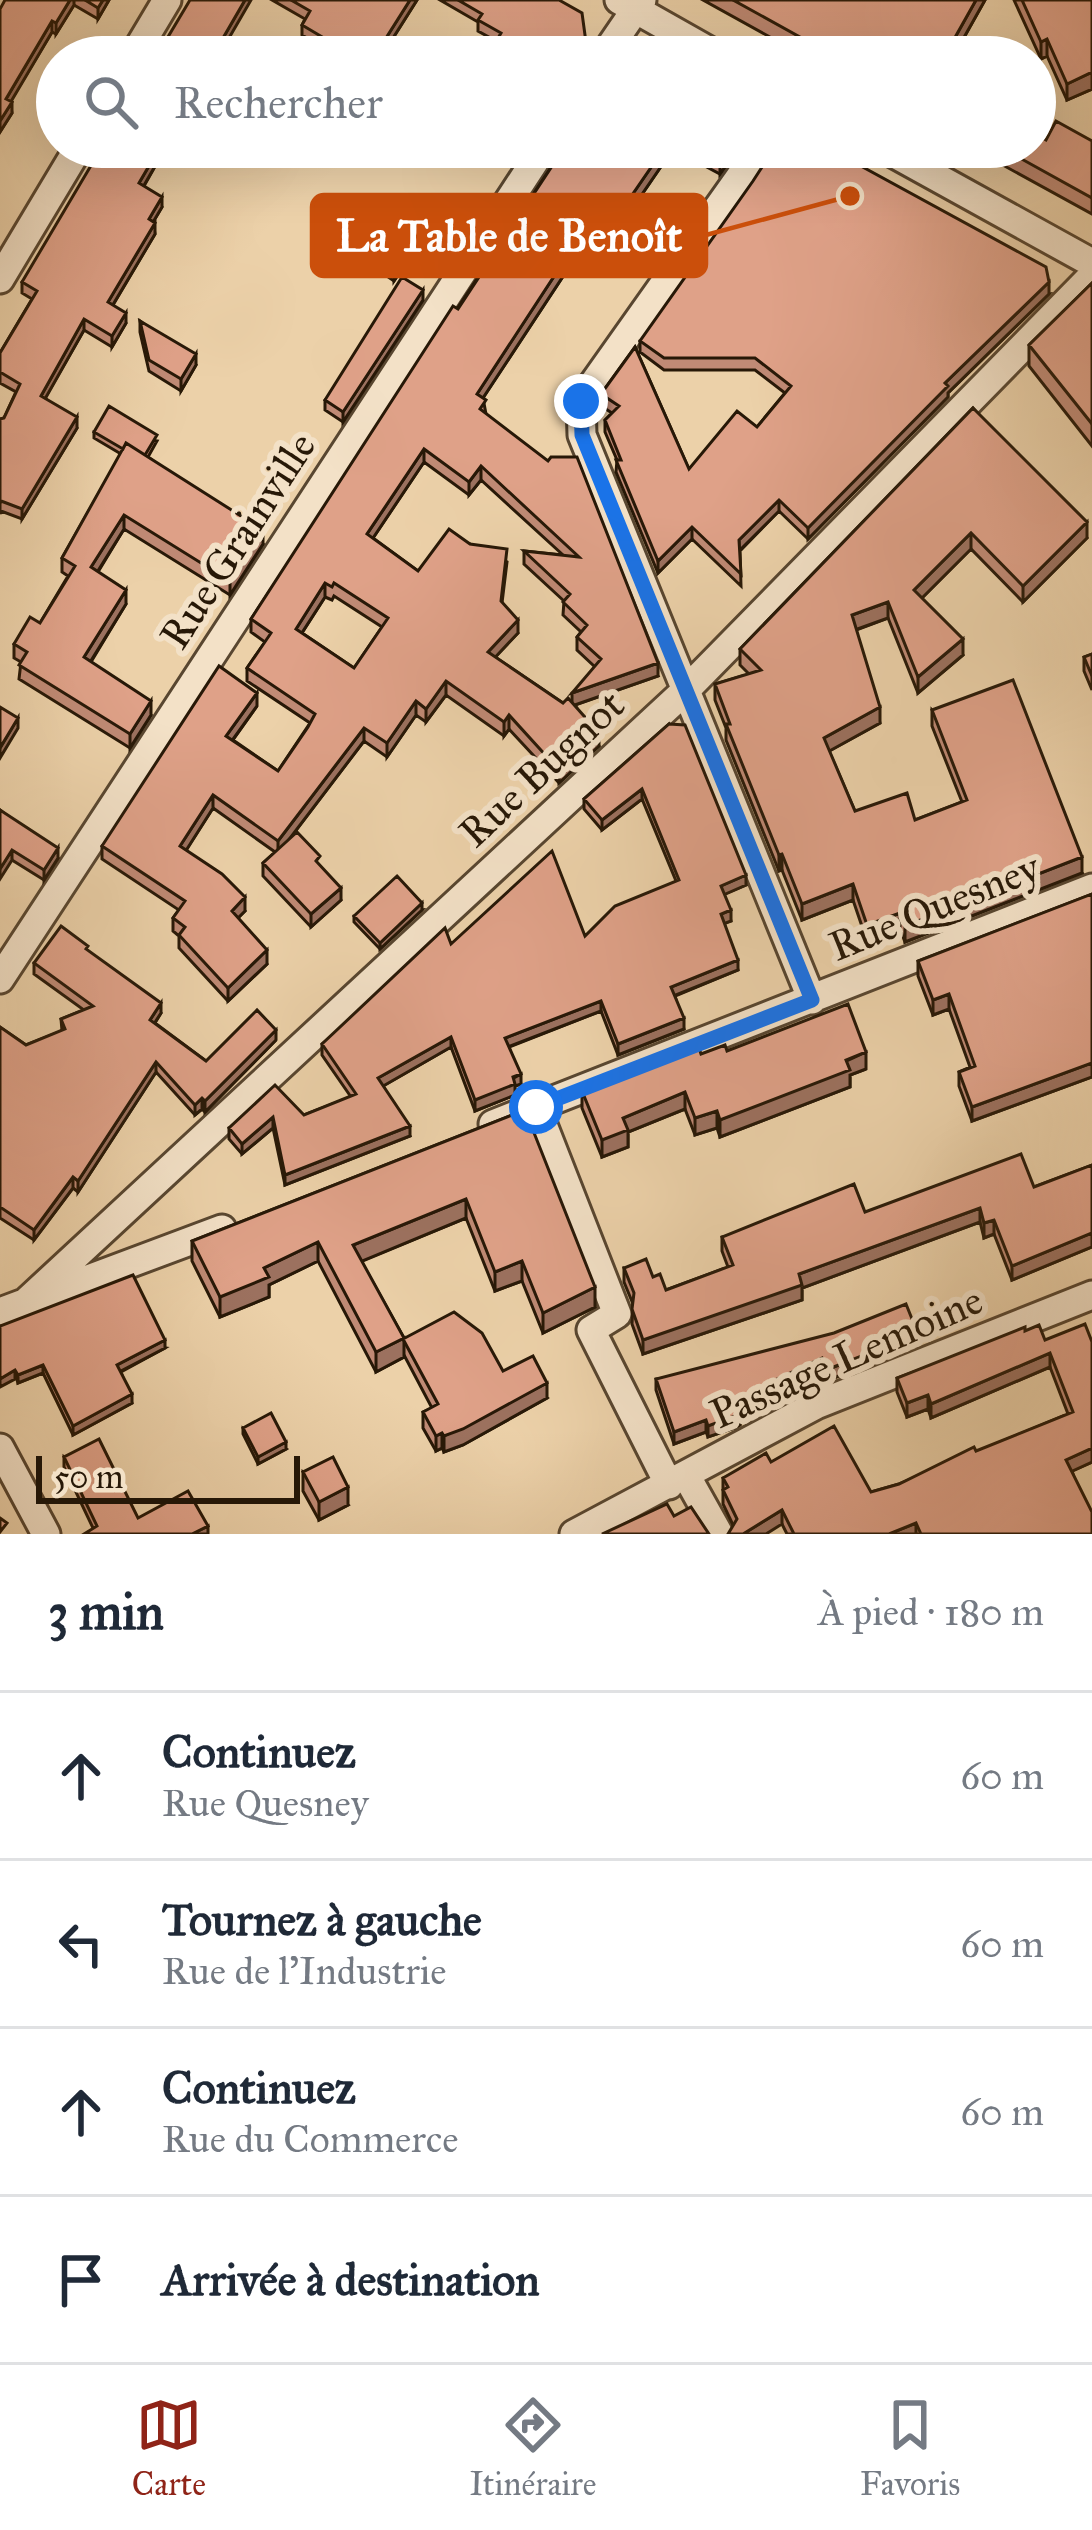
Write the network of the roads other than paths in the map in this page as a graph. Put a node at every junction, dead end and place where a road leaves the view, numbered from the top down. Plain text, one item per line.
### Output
1 (167, 0) edge
2 (632, 3) edge
3 (146, 36) edge
4 (614, 36) edge
5 (686, 36) edge
6 (66, 168) edge
7 (530, 168) edge
8 (746, 168) edge
9 (920, 168) edge
10 (1092, 262) edge
11 (1092, 276) edge
12 (0, 279) edge
13 (686, 690) junction
14 (1092, 888) edge
15 (0, 979) edge
16 (812, 1000) junction
17 (536, 1107) junction
18 (472, 1132) edge
19 (239, 1223) edge
20 (1092, 1295) edge
21 (27, 1301) junction
22 (0, 1312) edge
23 (0, 1448) edge
24 (678, 1480) junction
25 (46, 1534) edge
26 (574, 1534) edge
27 (719, 1534) edge

1 - 3 street
2 - 4 street
2 - 5 street
6 - 12 street
7 - 15 street, Rue Grainville
8 - 13 street
9 - 10 street
11 - 13 street, Rue Bugnot
13 - 16 street
13 - 21 street, Rue Bugnot
14 - 16 street, Rue Quesney
16 - 17 street, Rue Quesney
17 - 18 street, Rue Quesney
17 - 24 street
19 - 21 street
20 - 24 street, Passage Lemoine
21 - 22 street
23 - 25 street
24 - 26 street, Passage Lemoine
24 - 27 street

